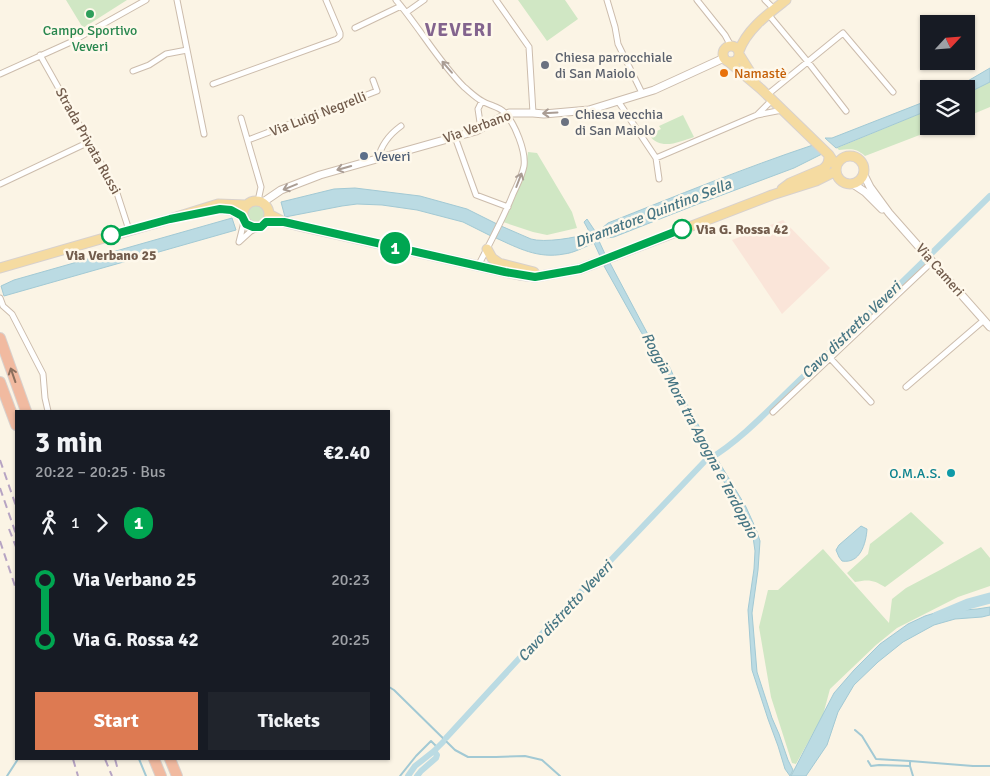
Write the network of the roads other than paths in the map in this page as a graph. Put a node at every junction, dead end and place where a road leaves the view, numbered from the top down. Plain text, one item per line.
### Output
1 (146, 0) edge
2 (177, 0) edge
3 (326, 0) edge
4 (396, 0) edge
5 (424, 0) edge
6 (496, 0) edge
7 (607, 0) edge
8 (697, 0) edge
9 (765, 0) edge
10 (786, 0) edge
11 (401, 6) junction
12 (407, 12) junction
13 (771, 12) junction
14 (355, 28) dead end
15 (187, 50) junction
16 (737, 51) junction
17 (40, 55) junction
18 (726, 60) junction
19 (808, 62) junction
20 (133, 71) dead end
21 (0, 74) edge
22 (373, 80) dead end
23 (213, 84) dead end
24 (893, 92) dead end
25 (642, 93) junction
26 (767, 95) junction
27 (482, 101) junction
28 (618, 101) junction
29 (782, 110) junction
30 (846, 111) dead end
31 (533, 113) junction
32 (507, 115) junction
33 (757, 115) junction
34 (240, 118) dead end
35 (401, 126) dead end
36 (481, 129) junction
37 (204, 134) dead end
38 (455, 137) junction
39 (248, 140) junction
40 (89, 142) junction
41 (829, 155) junction
42 (656, 158) junction
43 (378, 159) junction
44 (838, 169) junction
45 (864, 175) junction
46 (659, 179) dead end
47 (0, 184) edge
48 (853, 184) junction
49 (772, 195) junction
50 (260, 202) junction
51 (246, 205) junction
52 (508, 206) junction
53 (889, 213) junction
54 (243, 218) junction
55 (268, 218) junction
56 (170, 219) junction
57 (257, 228) junction
58 (129, 230) junction
59 (487, 249) junction
60 (932, 260) junction
61 (478, 266) junction
62 (4, 267) edge
63 (0, 272) edge
64 (549, 275) junction
65 (0, 299) edge
66 (2, 307) edge
67 (984, 320) junction
68 (990, 327) edge
69 (0, 338) edge
70 (830, 358) junction
71 (0, 382) edge
72 (906, 387) dead end
73 (871, 402) dead end
74 (26, 410) edge
75 (48, 410) edge
76 (773, 412) dead end
77 (15, 422) edge
78 (154, 760) edge
79 (170, 760) edge
80 (161, 776) edge
81 (177, 776) edge

1 - 17 street
2 - 15 street
3 - 23 street
4 - 11 street
5 - 12 street
6 - 31 street
7 - 25 street
8 - 16 street
9 - 13 street
10 - 13 main road
11 - 12 street
11 - 14 street
27 -> 12 street
13 - 16 main road
13 - 19 street
15 - 20 street
15 - 37 street
16 - 18 main road
16 - 18 main road
16 - 26 main road
17 - 21 street
17 - 40 street, Strada Privata Russi
18 - 25 street, Via Verbano
18 - 26 main road
19 - 24 street
19 - 26 street
19 - 30 street
22 - 39 street, Via Luigi Negrelli
25 - 28 street, Via Verbano
26 - 29 main road
26 - 33 street
27 - 32 street
27 - 36 street
28 -> 31 street, Via Verbano
28 - 42 street
29 - 33 street
29 - 41 main road
31 - 32 street, Via Verbano
32 - 36 street, Via Verbano
52 -> 32 street
33 - 42 street
34 - 39 street
35 - 43 street
36 - 38 street, Via Verbano
38 - 43 street, Via Verbano
38 - 52 street
39 - 50 street
40 - 47 street
40 - 58 street, Strada Privata Russi
41 - 44 main road
41 - 49 main road
42 - 46 street
43 -> 50 street, Via Verbano
44 - 45 main road
44 - 48 main road
44 - 49 main road
45 - 48 main road
45 - 53 street
48 - 53 street
49 - 64 main road
50 - 51 main road
50 - 55 main road
51 - 54 main road
51 - 56 main road
52 - 59 street
53 - 60 street, Via Cameri
54 - 56 main road
54 - 57 main road
54 - 57 street
55 - 57 main road
55 - 61 main road
56 - 58 main road
58 - 62 main road
59 - 61 street
59 - 64 main road
60 - 67 street, Via Cameri
60 - 70 street
61 - 64 main road
62 - 63 street
65 - 66 street
66 - 75 street
67 - 68 street, Via Cameri
67 - 72 street
74 -> 69 highway
70 - 73 street
70 - 76 street
71 - 77 highway
78 - 80 highway
79 - 81 highway

